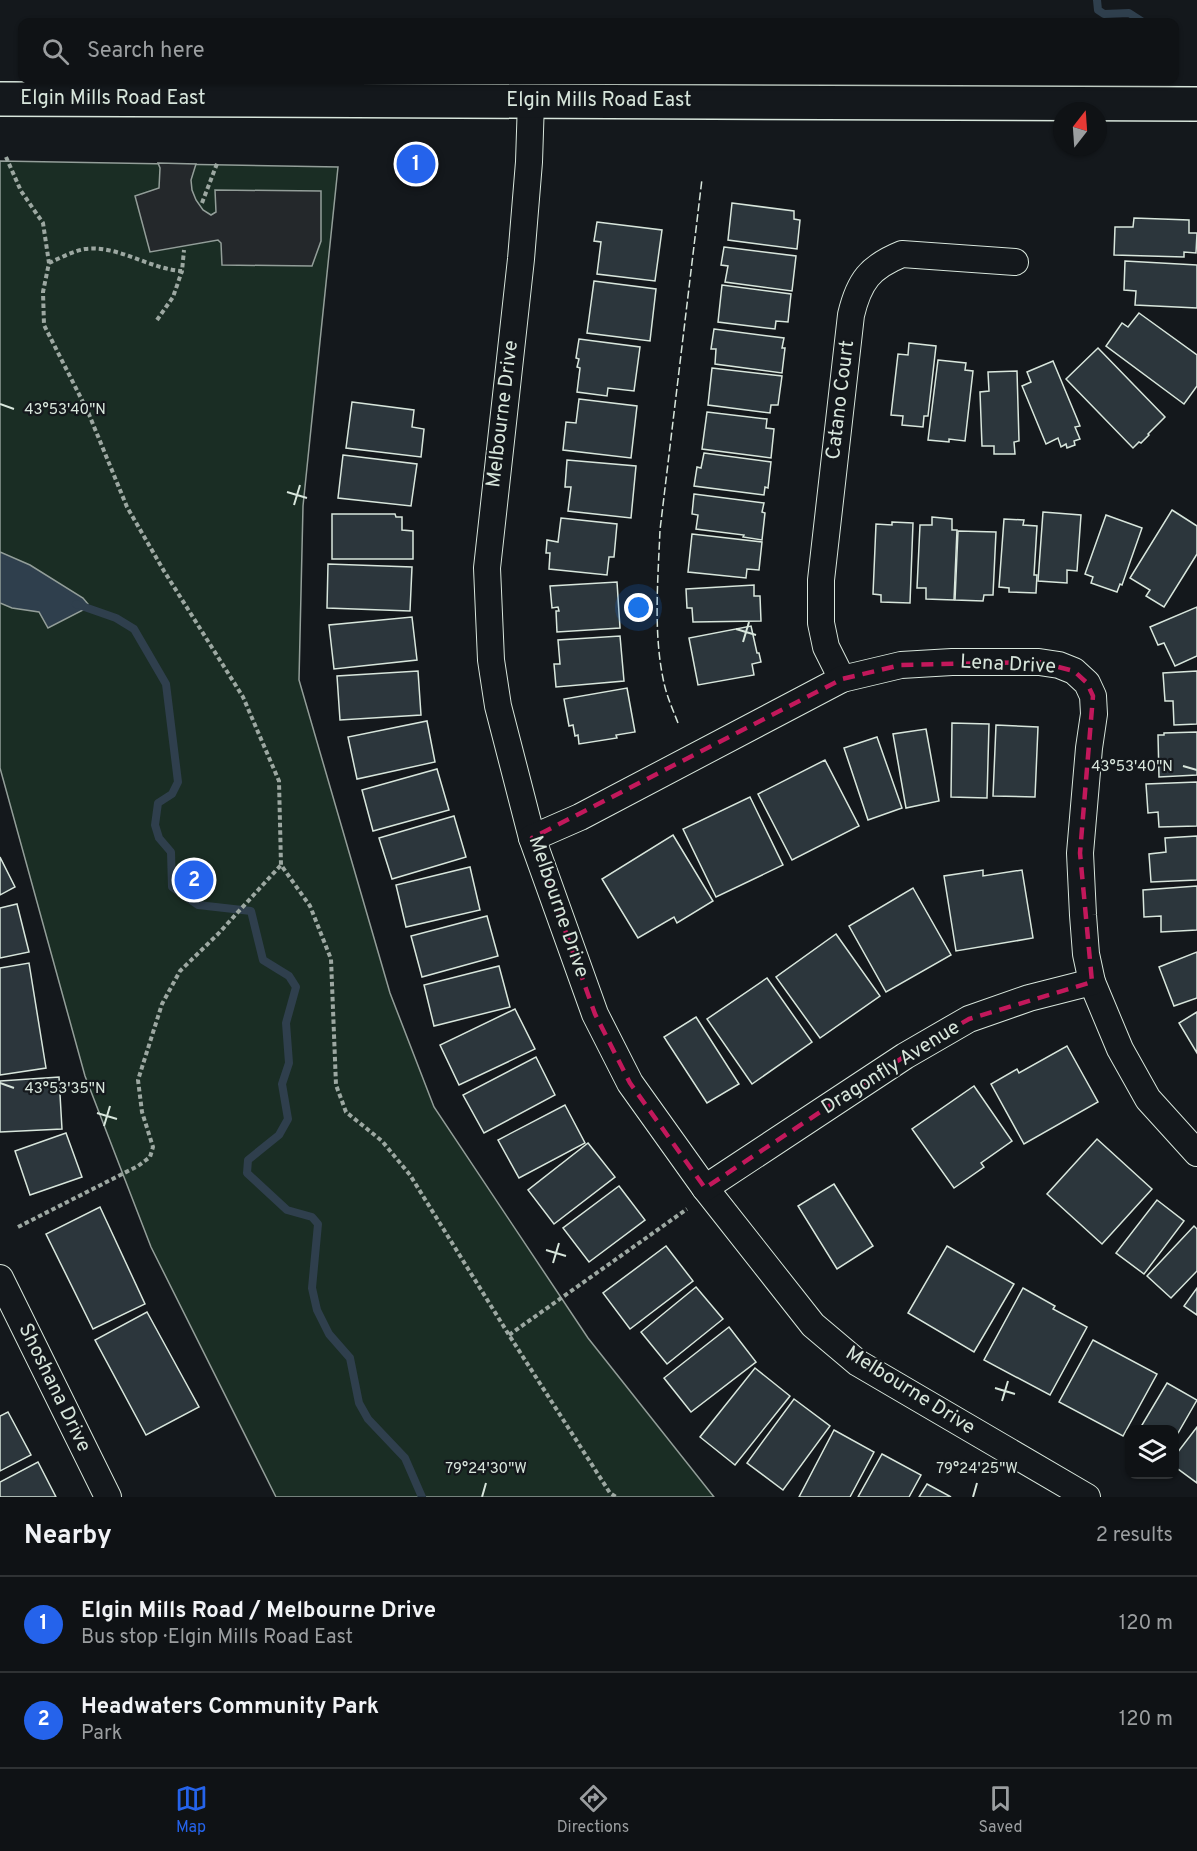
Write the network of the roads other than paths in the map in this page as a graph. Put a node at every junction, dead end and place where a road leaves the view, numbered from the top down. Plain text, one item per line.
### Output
1 (0, 99) edge
2 (531, 101) junction
3 (1197, 104) edge
4 (1015, 262) dead end
5 (842, 679) junction
6 (532, 838) junction
7 (1092, 982) junction
8 (1197, 1153) edge
9 (700, 1196) junction
10 (0, 1278) edge
11 (108, 1497) edge
12 (1088, 1497) edge

1 - 2 main road, Elgin Mills Road East
2 - 3 main road, Elgin Mills Road East
2 - 6 street, Melbourne Drive
4 - 5 street, Catano Court
5 - 6 street, Lena Drive
5 - 7 street, Lena Drive
6 - 9 street, Melbourne Drive
7 - 8 street, Lena Drive
7 - 9 street, Dragonfly Avenue
9 - 12 street, Melbourne Drive
10 - 11 street, Shoshana Drive

